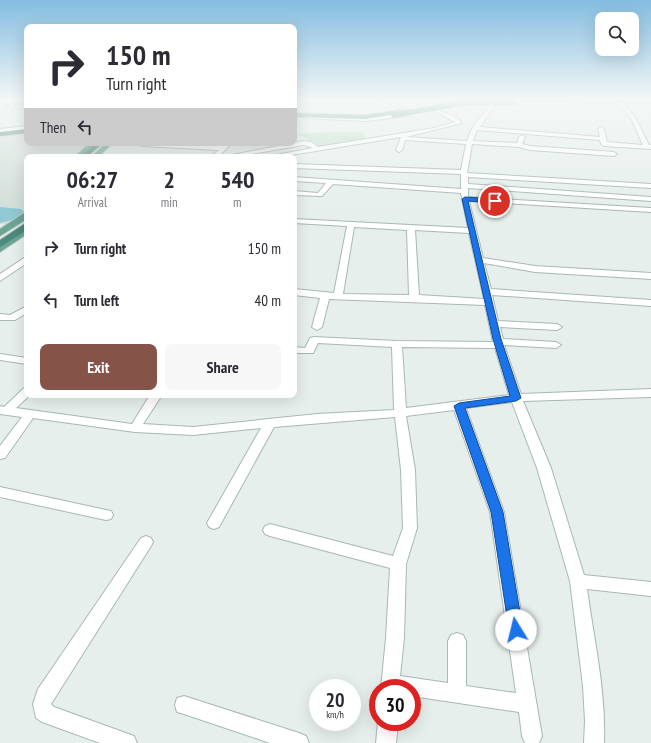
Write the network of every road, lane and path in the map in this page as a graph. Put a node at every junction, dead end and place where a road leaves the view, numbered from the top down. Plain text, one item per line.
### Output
1 (415, 135) edge
2 (472, 135) edge
3 (553, 135) edge
4 (602, 135) edge
5 (644, 135) edge
6 (404, 137) junction
7 (522, 137) dead end
8 (603, 139) junction
9 (469, 142) junction
10 (297, 145) edge
11 (520, 145) junction
12 (91, 146) edge
13 (96, 146) edge
14 (102, 146) edge
15 (107, 146) edge
16 (182, 146) edge
17 (225, 146) edge
18 (290, 146) joint
19 (649, 147) edge
20 (223, 148) junction
21 (270, 149) junction
22 (400, 150) dead end
23 (298, 151) junction
24 (251, 152) junction
25 (81, 154) edge
26 (87, 154) edge
27 (93, 154) edge
28 (97, 154) edge
29 (218, 154) edge
30 (240, 154) edge
31 (253, 154) edge
32 (273, 154) edge
33 (280, 154) edge
34 (281, 154) edge
35 (614, 154) dead end
36 (297, 166) edge
37 (579, 176) dead end
38 (297, 179) edge
39 (332, 181) junction
40 (464, 182) junction
41 (651, 186) edge
42 (297, 193) edge
43 (651, 199) edge
44 (650, 211) edge
45 (24, 217) edge
46 (297, 221) edge
47 (24, 222) edge
48 (351, 224) junction
49 (0, 226) edge
50 (9, 227) junction
51 (24, 228) edge
52 (411, 228) junction
53 (473, 231) junction
54 (24, 232) edge
55 (0, 233) edge
56 (0, 238) edge
57 (0, 244) edge
58 (0, 248) edge
59 (480, 260) junction
60 (24, 261) edge
61 (651, 276) edge
62 (0, 278) edge
63 (297, 292) edge
64 (325, 296) junction
65 (338, 296) junction
66 (488, 297) junction
67 (414, 298) junction
68 (651, 303) edge
69 (24, 310) edge
70 (0, 317) edge
71 (494, 324) junction
72 (317, 327) dead end
73 (557, 327) dead end
74 (499, 343) junction
75 (398, 344) junction
76 (556, 345) dead end
77 (297, 350) edge
78 (0, 357) edge
79 (24, 360) edge
80 (24, 393) edge
81 (651, 393) edge
82 (154, 398) edge
83 (516, 398) junction
84 (459, 406) junction
85 (4, 410) edge
86 (31, 413) junction
87 (400, 413) junction
88 (268, 424) junction
89 (135, 428) junction
90 (0, 455) edge
91 (0, 492) edge
92 (106, 515) dead end
93 (214, 523) dead end
94 (270, 530) dead end
95 (146, 542) dead end
96 (398, 564) junction
97 (578, 581) junction
98 (651, 589) edge
99 (457, 641) dead end
100 (391, 679) edge
101 (421, 690) edge
102 (458, 694) junction
103 (527, 704) junction
104 (184, 705) dead end
105 (387, 731) edge
106 (532, 736) dead end
107 (127, 743) edge
108 (299, 743) edge
109 (386, 743) edge
110 (594, 743) edge

1 - 6 street
2 - 9 street
3 - 8 street
4 - 8 street
5 - 19 street
6 - 9 street
6 - 22 street
6 - 34 street
7 - 11 street
8 - 19 street
9 - 11 street
9 - 40 street
10 - 23 street
11 - 35 street
12 - 25 main road
13 - 26 highway
14 - 27 highway
15 - 28 main road
16 - 20 street
17 - 20 street
18 - 21 street
18 - 23 street
20 - 29 street
21 - 24 street
21 - 32 street
23 - 33 street
24 - 30 street
24 - 31 street
36 - 40 street
37 - 40 street
38 - 39 street
39 - 40 street
39 - 42 street
40 - 41 street
40 - 43 street
40 - 44 street
40 - 53 street
45 - 50 main road
46 - 48 street
47 - 56 highway
48 - 52 street
48 - 65 street
49 - 50 street
50 - 55 main road
51 - 57 highway
52 - 53 street
52 - 67 street
53 - 59 street
54 - 58 main road
59 - 61 street
59 - 66 street
60 - 62 street
63 - 64 street
64 - 65 street
64 - 72 street
65 - 67 street
66 - 67 street
66 - 68 street
66 - 71 street
69 - 70 street
71 - 73 street
71 - 74 street
74 - 75 street
74 - 76 street
74 - 83 street
75 - 77 street
75 - 87 street
78 - 79 street
80 - 85 street
81 - 83 street
82 - 89 street
83 - 84 street
83 - 97 street
84 - 87 street
84 - 103 street
85 - 86 street
86 - 89 street
86 - 90 street
87 - 88 street
87 - 96 street
88 - 89 street
88 - 93 street
91 - 92 street
94 - 96 street
95 - 107 street
96 - 100 street
97 - 98 street
97 - 110 street
99 - 102 street
101 - 102 street
102 - 103 street
103 - 106 street
104 - 108 street
105 - 109 street

